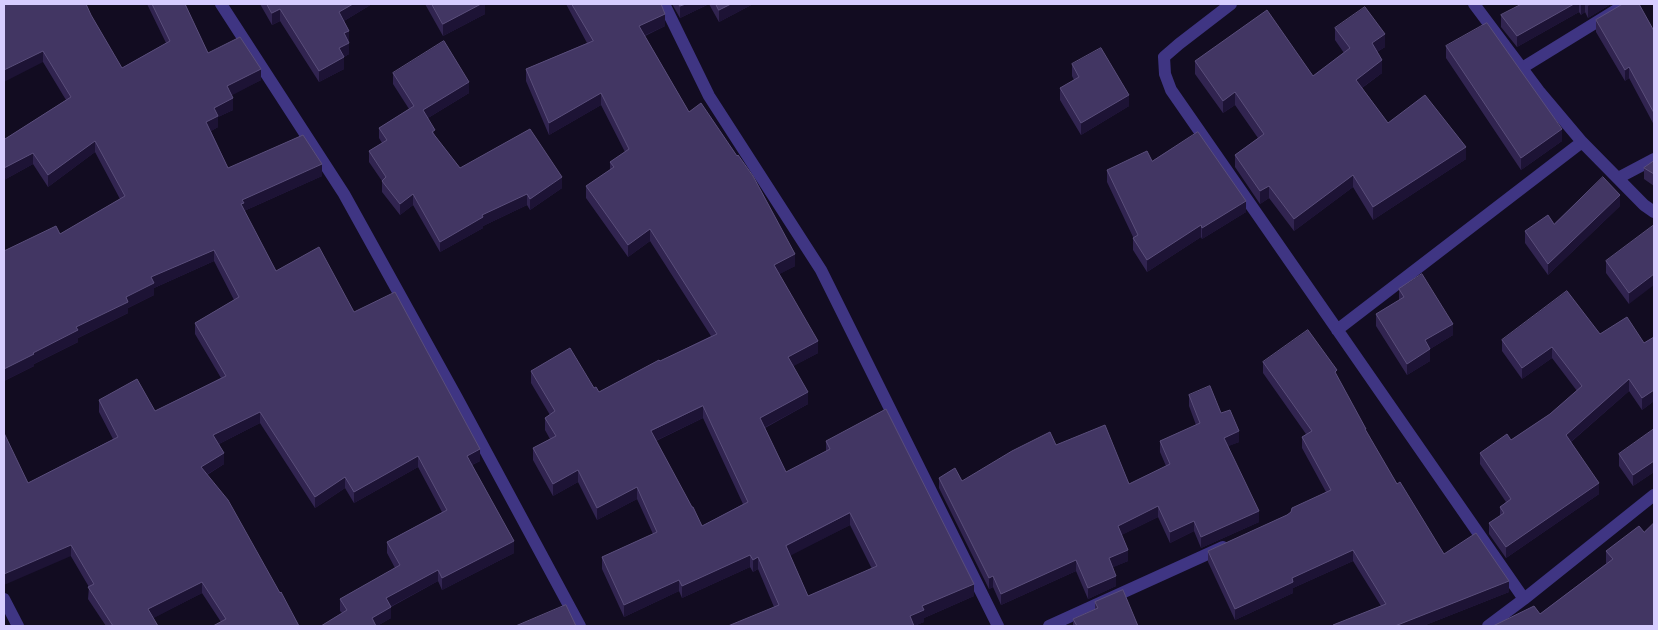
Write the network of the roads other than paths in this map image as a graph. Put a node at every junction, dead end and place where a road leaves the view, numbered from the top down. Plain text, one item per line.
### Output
1 (221, 4) edge
2 (664, 4) edge
3 (1231, 4) edge
4 (1474, 4) edge
5 (1626, 4) edge
6 (1522, 68) junction
7 (1582, 142) junction
8 (1654, 160) edge
9 (1618, 178) junction
10 (1654, 212) edge
11 (1337, 330) junction
12 (1654, 495) edge
13 (1230, 544) edge
14 (4, 599) edge
15 (1524, 599) junction
16 (18, 626) edge
17 (580, 626) edge
18 (998, 626) edge
19 (1049, 626) edge
20 (1488, 626) edge

1 - 17 street
2 - 18 street
3 - 11 street
4 - 6 street
5 - 6 street
6 - 7 street
7 - 9 street
7 - 11 street
8 - 9 street
9 - 10 street
11 - 15 street
12 - 15 street
13 - 19 street
14 - 16 street
15 - 20 street

